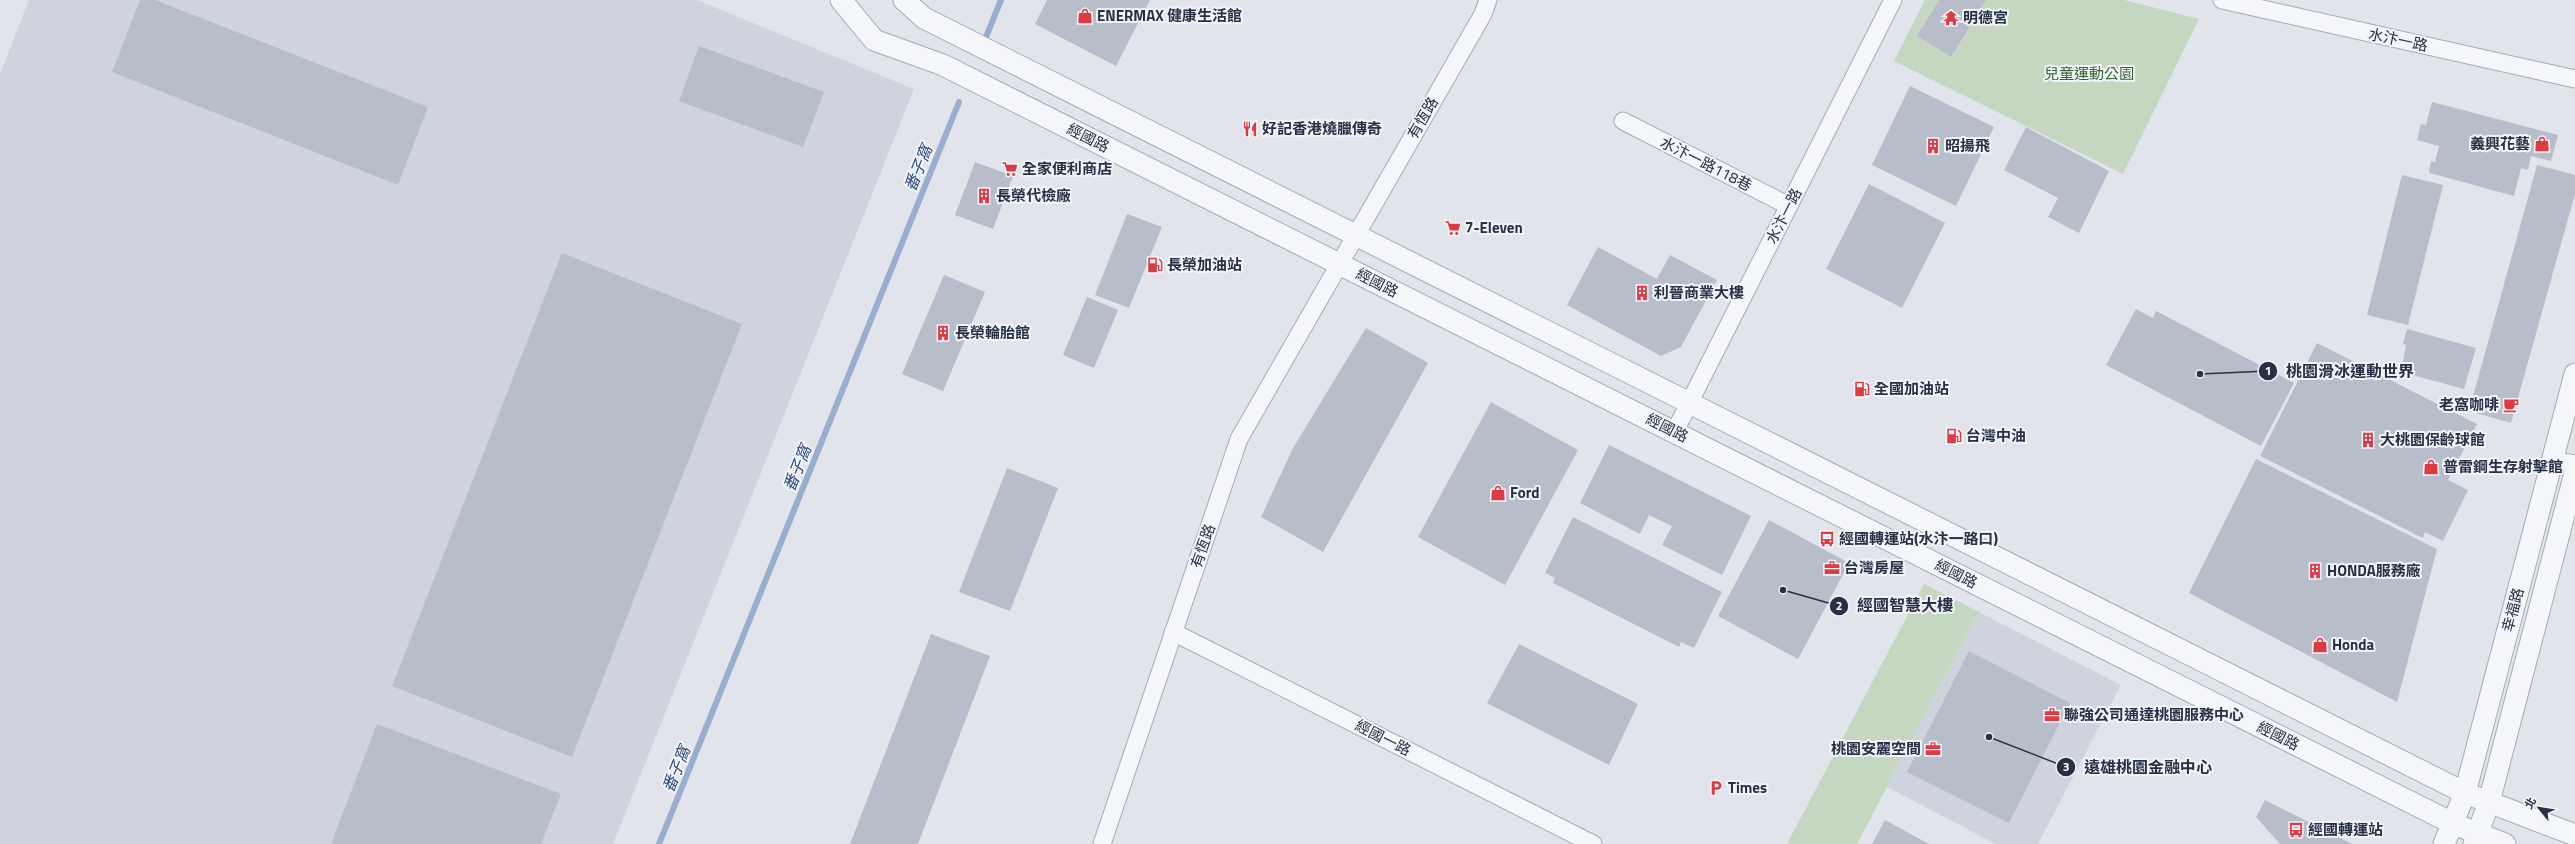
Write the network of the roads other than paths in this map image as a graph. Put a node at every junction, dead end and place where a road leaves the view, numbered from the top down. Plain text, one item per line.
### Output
1 (840, 0) edge
2 (904, 0) edge
3 (1488, 0) edge
4 (1893, 0) edge
5 (2222, 0) edge
6 (2575, 79) edge
7 (1623, 121) dead end
8 (1789, 206) junction
9 (1357, 235) junction
10 (1339, 264) junction
11 (2575, 374) edge
12 (1690, 401) junction
13 (1674, 431) junction
14 (2552, 460) junction
15 (2575, 464) edge
16 (2575, 473) edge
17 (1173, 632) junction
18 (2465, 793) junction
19 (2489, 802) junction
20 (2454, 824) junction
21 (2575, 835) edge
22 (2476, 839) edge
23 (1102, 844) edge
24 (1593, 844) edge
25 (2444, 844) edge
26 (2505, 844) edge

1 - 10 street, 經國路
2 - 9 street
3 - 9 street, 有恆路
4 - 8 street, 水汴一路
5 - 6 street, 水汴一路
7 - 8 street, 水汴一路118巷
8 - 12 street, 水汴一路
9 - 10 street, 有恆路
9 - 12 street
10 - 13 street, 經國路
10 - 17 street, 有恆路
11 - 14 street, 幸福路
12 - 13 street, 水汴一路
12 - 18 street
13 - 20 street, 經國路
14 - 15 street
14 - 18 street, 幸福路
16 - 19 street, 幸福路
17 - 23 street, 有恆路
17 - 24 street, 經國一路
18 - 19 street
18 - 20 street, 幸福路
19 - 21 street
19 - 22 street, 幸福路
20 - 22 street, 經國路
20 - 25 street, 幸福路
22 - 26 street, 經國路

